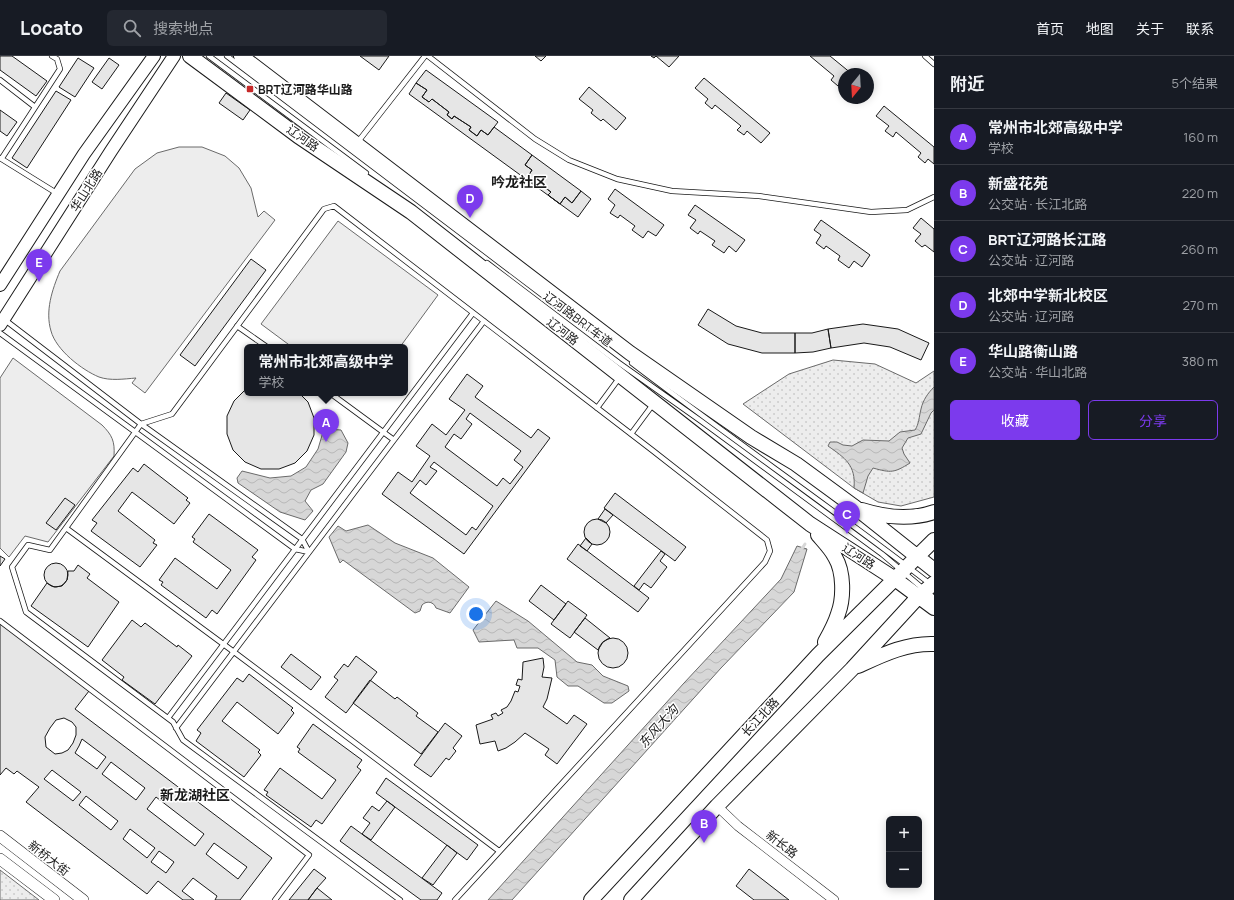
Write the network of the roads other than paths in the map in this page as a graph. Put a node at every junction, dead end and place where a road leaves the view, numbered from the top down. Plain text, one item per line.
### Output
1 (52, 56) edge
2 (154, 56) edge
3 (174, 56) edge
4 (190, 56) edge
5 (209, 56) edge
6 (227, 56) edge
7 (241, 56) edge
8 (426, 56) edge
9 (925, 56) edge
10 (934, 64) edge
11 (0, 80) edge
12 (35, 107) junction
13 (356, 145) junction
14 (1, 158) edge
15 (369, 176) dead end
16 (387, 189) dead end
17 (58, 195) junction
18 (934, 196) edge
19 (449, 235) dead end
20 (480, 258) dead end
21 (0, 285) edge
22 (563, 311) dead end
23 (473, 313) junction
24 (484, 321) junction
25 (2, 322) edge
26 (237, 326) junction
27 (0, 333) edge
28 (263, 344) edge
29 (626, 358) dead end
30 (621, 376) junction
31 (334, 396) edge
32 (654, 402) junction
33 (597, 408) junction
34 (141, 424) junction
35 (135, 432) junction
36 (383, 432) junction
37 (631, 434) junction
38 (394, 440) junction
39 (855, 507) junction
40 (934, 512) edge
41 (66, 528) junction
42 (302, 539) junction
43 (826, 539) junction
44 (934, 540) edge
45 (295, 549) junction
46 (309, 552) junction
47 (905, 568) junction
48 (934, 570) edge
49 (930, 590) edge
50 (934, 608) edge
51 (0, 621) edge
52 (223, 644) junction
53 (934, 644) edge
54 (234, 652) junction
55 (818, 655) junction
56 (852, 669) junction
57 (168, 718) junction
58 (176, 728) junction
59 (717, 806) junction
60 (0, 836) edge
61 (499, 852) junction
62 (0, 859) edge
63 (54, 900) edge
64 (83, 900) edge
65 (275, 900) edge
66 (400, 900) edge
67 (455, 900) edge
68 (591, 900) edge
69 (631, 900) edge
70 (834, 900) edge

1 - 12 lane
2 - 17 main road, 华山北路
3 - 25 main road, 华山北路
4 - 30 main road, 辽河路
5 - 15 lane
6 - 22 lane, 辽河路BRT车道
7 - 13 main road, 辽河路
8 - 13 lane
8 - 18 lane
9 - 10 lane
11 - 12 lane
12 - 14 lane
13 - 39 main road, 辽河路
14 - 17 lane
16 - 19 lane
17 - 21 main road, 华山北路
20 - 47 lane, 辽河路BRT车道
23 - 24 lane
23 - 26 lane
23 - 36 lane
24 - 33 lane
24 - 38 lane
25 - 34 lane
26 - 28 lane
26 - 34 lane
27 - 35 lane
29 - 47 lane
30 - 32 main road, 辽河路
30 - 33 lane
31 - 36 lane
32 - 37 lane
32 - 43 main road, 辽河路
33 - 37 lane
34 - 35 lane
34 - 42 lane
35 - 41 lane
35 - 45 lane
36 - 38 lane
36 - 42 lane
37 - 61 lane
38 - 46 lane
39 - 40 main road
39 - 47 main road, 辽河路
41 - 52 lane
41 - 57 lane
42 - 45 lane
42 - 46 lane
43 - 47 main road, 辽河路
43 - 55 main road, 辽河路
44 - 47 main road, 长江北路
45 - 46 lane
45 - 52 lane
46 - 54 lane
47 - 48 main road, 辽河路
47 - 49 main road, 辽河路
47 - 55 main road, 长江北路
49 - 50 main road, 辽河路
49 - 56 main road
51 - 65 lane
52 - 54 lane
52 - 57 lane
53 - 56 main road
54 - 58 lane
54 - 61 lane
55 - 68 main road, 长江北路
56 - 59 main road
57 - 58 lane
58 - 66 lane
59 - 69 main road
59 - 70 street, 新长路
60 - 64 street, 新桥大街
61 - 67 lane
62 - 63 street

